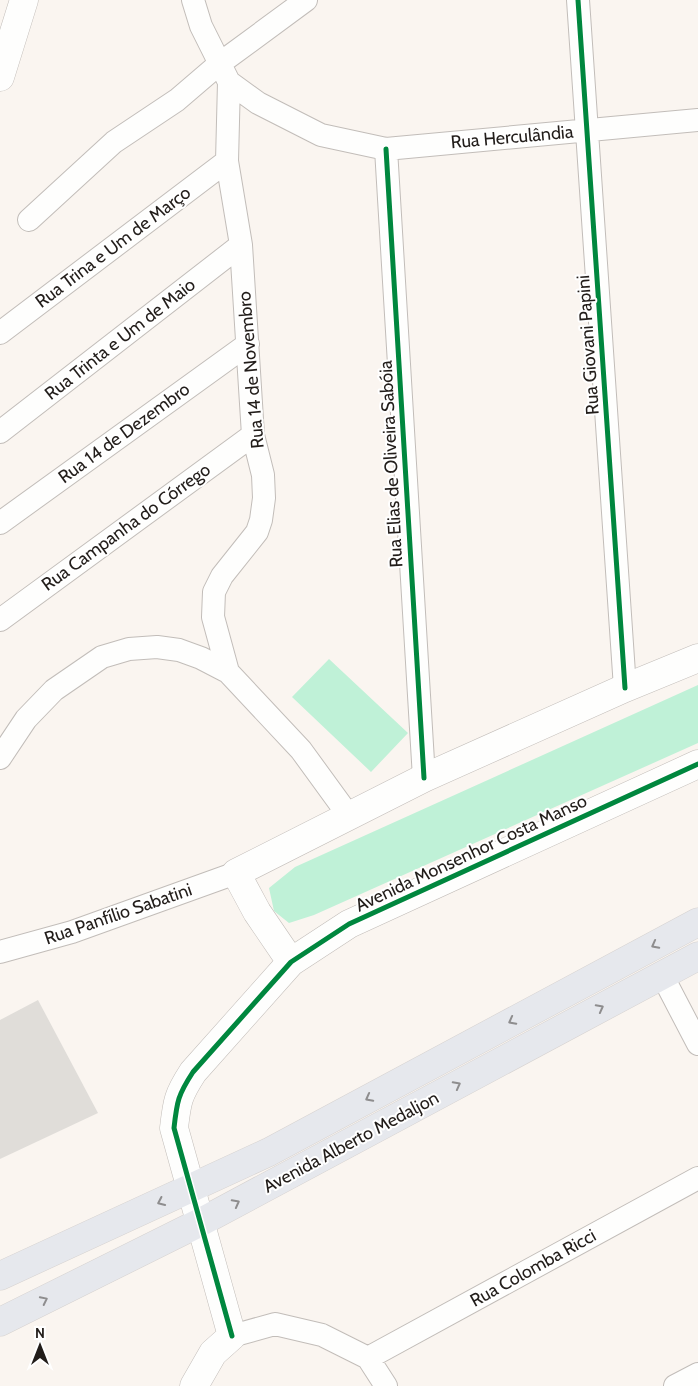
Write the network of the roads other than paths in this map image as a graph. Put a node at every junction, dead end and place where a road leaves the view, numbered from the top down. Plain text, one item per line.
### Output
1 (24, 0) edge
2 (193, 0) edge
3 (306, 0) edge
4 (578, 0) edge
5 (224, 73) junction
6 (0, 77) edge
7 (698, 120) edge
8 (588, 130) junction
9 (386, 149) junction
10 (227, 161) junction
11 (29, 220) dead end
12 (241, 245) junction
13 (0, 333) edge
14 (248, 344) junction
15 (0, 432) edge
16 (253, 435) junction
17 (0, 523) edge
18 (0, 620) edge
19 (698, 658) edge
20 (228, 672) junction
21 (625, 688) junction
22 (0, 758) edge
23 (698, 764) edge
24 (424, 778) junction
25 (349, 816) junction
26 (236, 873) junction
27 (698, 922) edge
28 (0, 952) edge
29 (698, 956) edge
30 (291, 962) junction
31 (662, 975) junction
32 (698, 1044) edge
33 (698, 1178) edge
34 (191, 1188) junction
35 (201, 1222) junction
36 (0, 1276) edge
37 (0, 1322) edge
38 (232, 1336) junction
39 (368, 1358) junction
40 (698, 1374) edge
41 (194, 1386) edge
42 (386, 1386) edge
43 (675, 1386) edge

1 - 6 street
2 - 5 street
3 - 5 street
4 - 8 street, Rua Giovani Papini
5 - 9 street
5 - 10 street, Rua 14 de Novembro
5 - 11 street
7 - 8 street, Rua Herculândia
8 - 9 street, Rua Herculândia
8 - 21 street, Rua Giovani Papini
9 - 24 street, Rua Elias de Oliveira Sabóia
10 - 12 street, Rua 14 de Novembro
10 - 13 street, Rua Trina e Um de Março
12 - 14 street, Rua 14 de Novembro
12 - 15 street, Rua Trinta e Um de Maio
14 - 16 street, Rua 14 de Novembro
14 - 17 street, Rua 14 de Dezembro
16 - 18 street, Rua Campanha do Córrego
16 - 20 street, Rua 14 de Novembro
19 - 21 street
20 - 22 street
20 - 25 street
21 - 24 street
23 - 30 street, Avenida Monsenhor Costa Manso
24 - 25 street
25 - 26 street
26 - 28 street, Rua Panfílio Sabatini
26 - 30 street
27 -> 34 main road, Avenida Alberto Medaljon
29 - 31 main road, Avenida Alberto Medaljon
30 - 34 street, Avenida Monsenhor Costa Manso
31 - 32 street
35 -> 31 main road, Avenida Alberto Medaljon
33 - 39 street, Rua Colomba Ricci
34 - 35 street, Avenida Monsenhor Costa Manso
34 -> 36 main road, Avenida Alberto Medaljon
37 -> 35 main road, Avenida Alberto Medaljon
35 - 38 street, Avenida Monsenhor Costa Manso
38 - 39 street
38 - 41 street
39 - 42 street
40 - 43 street

